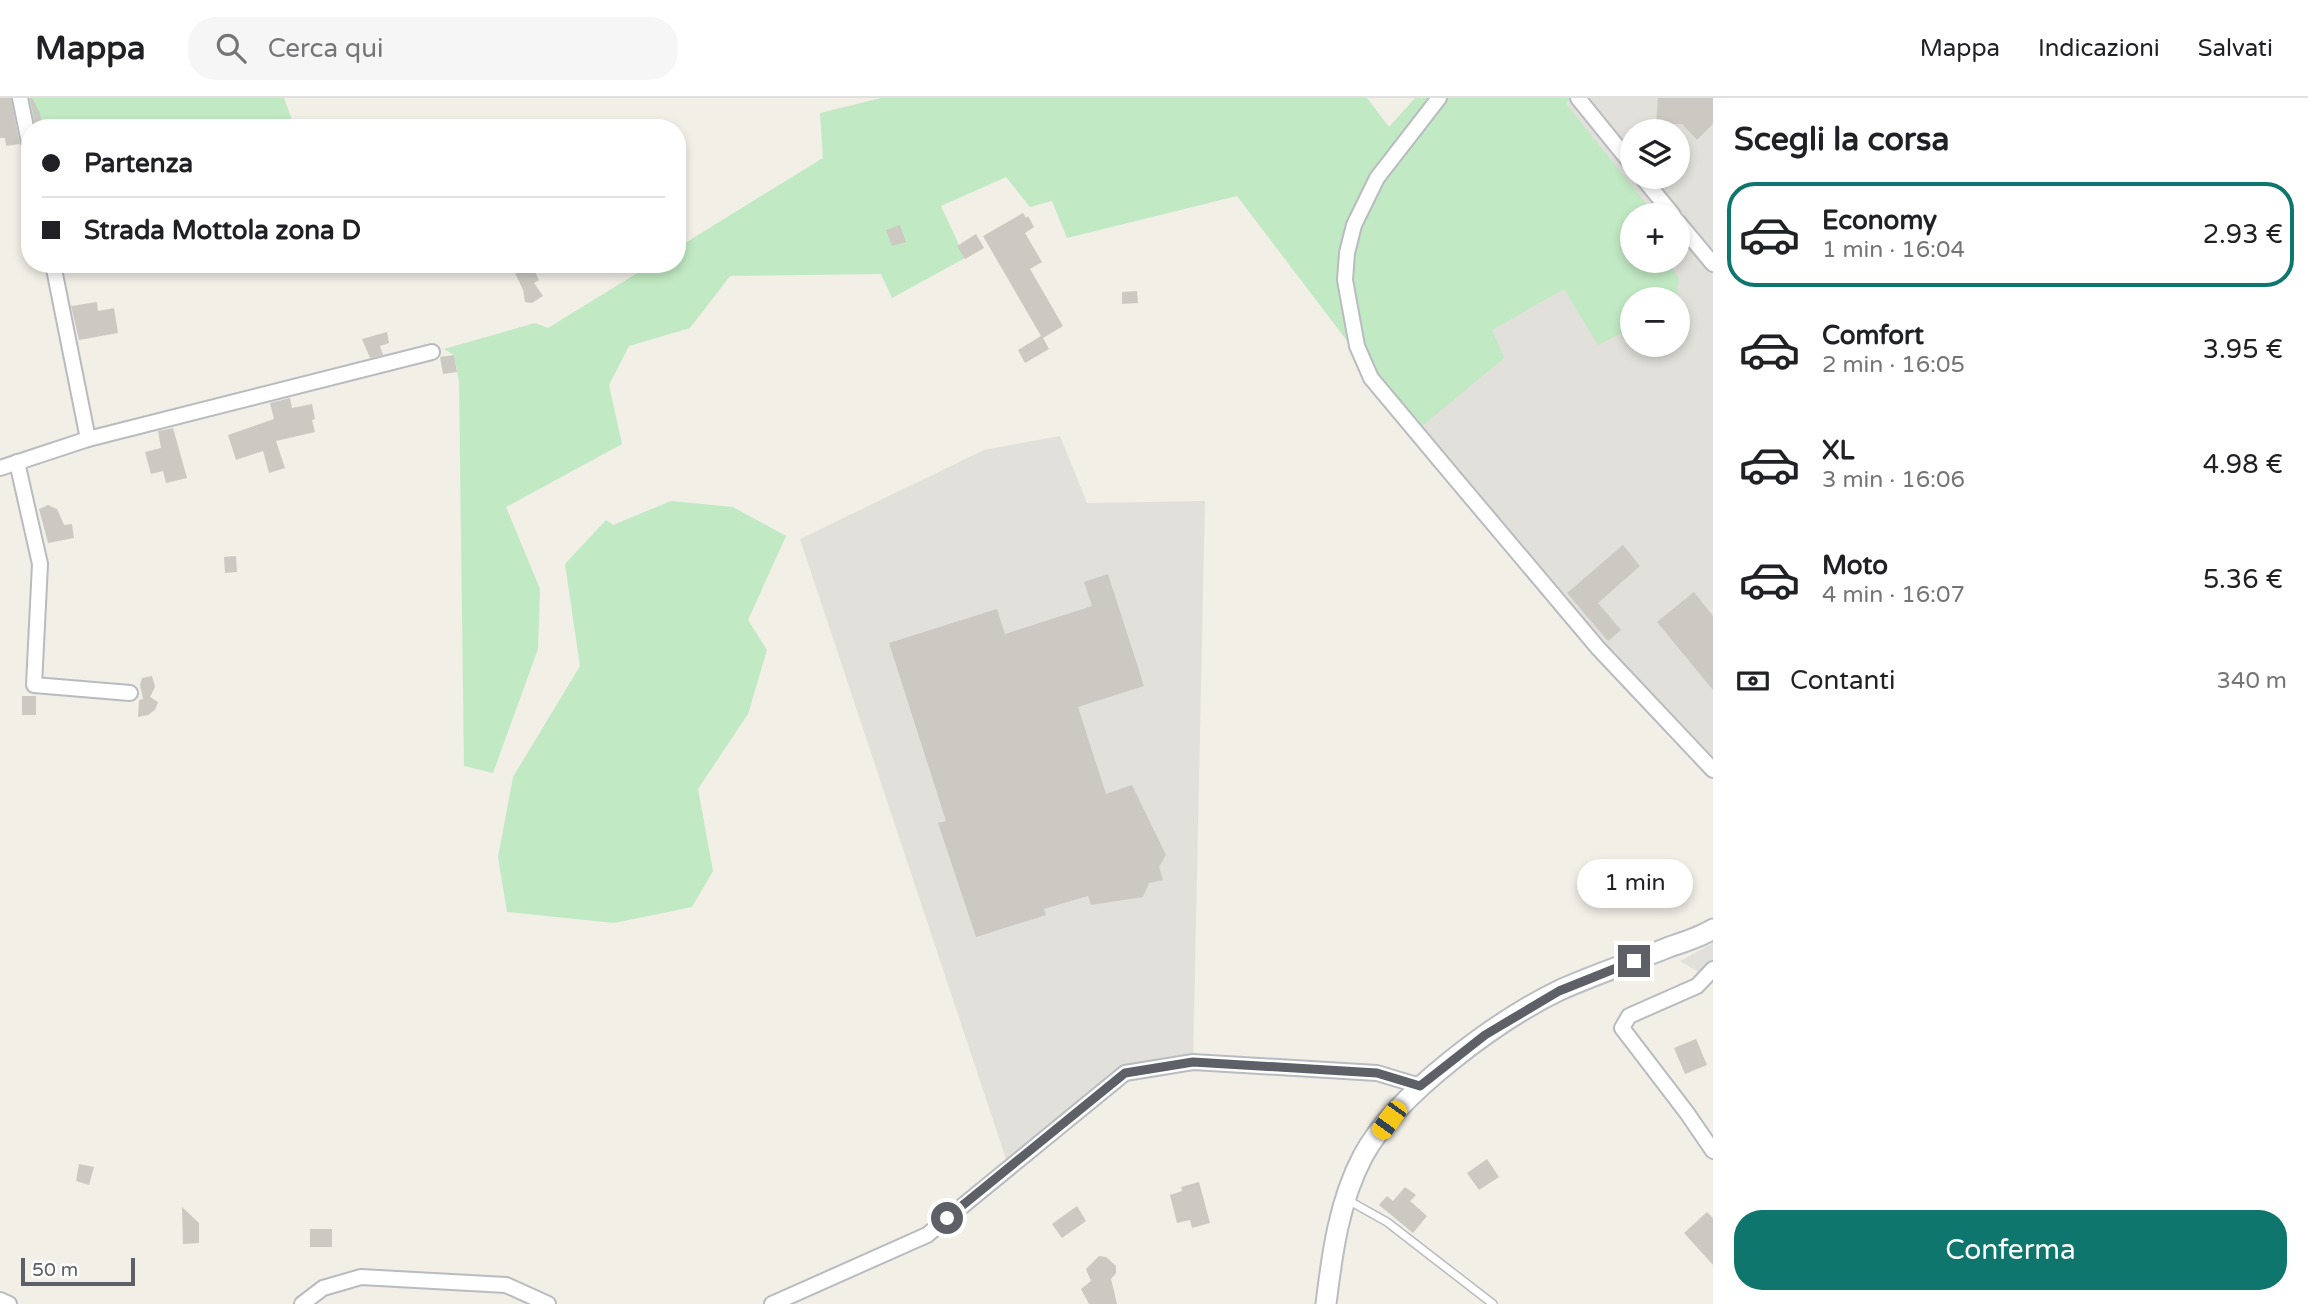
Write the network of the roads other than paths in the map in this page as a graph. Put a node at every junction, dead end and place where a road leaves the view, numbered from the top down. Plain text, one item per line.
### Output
1 (20, 98) edge
2 (1439, 98) edge
3 (1578, 98) edge
4 (24, 119) edge
5 (1620, 150) edge
6 (1652, 189) edge
7 (1663, 203) edge
8 (1690, 236) edge
9 (1713, 264) edge
10 (55, 273) edge
11 (432, 352) dead end
12 (88, 439) junction
13 (17, 462) junction
14 (0, 468) edge
15 (130, 693) dead end
16 (1713, 770) edge
17 (1713, 929) edge
18 (1713, 969) edge
19 (1420, 1086) junction
20 (1713, 1151) edge
21 (1345, 1199) junction
22 (0, 1300) edge
23 (9, 1304) edge
24 (302, 1304) edge
25 (548, 1304) edge
26 (772, 1304) edge
27 (1326, 1304) edge
28 (1493, 1304) edge

1 - 4 street
2 - 16 street
3 - 5 street
6 - 7 street
8 - 9 street
10 - 12 street
11 - 12 street
12 - 13 street
13 - 14 street
13 - 15 street
17 - 19 main road
18 - 20 street
19 - 21 main road
19 - 26 street
21 - 27 main road
21 - 28 lane
22 - 23 street
24 - 25 street

